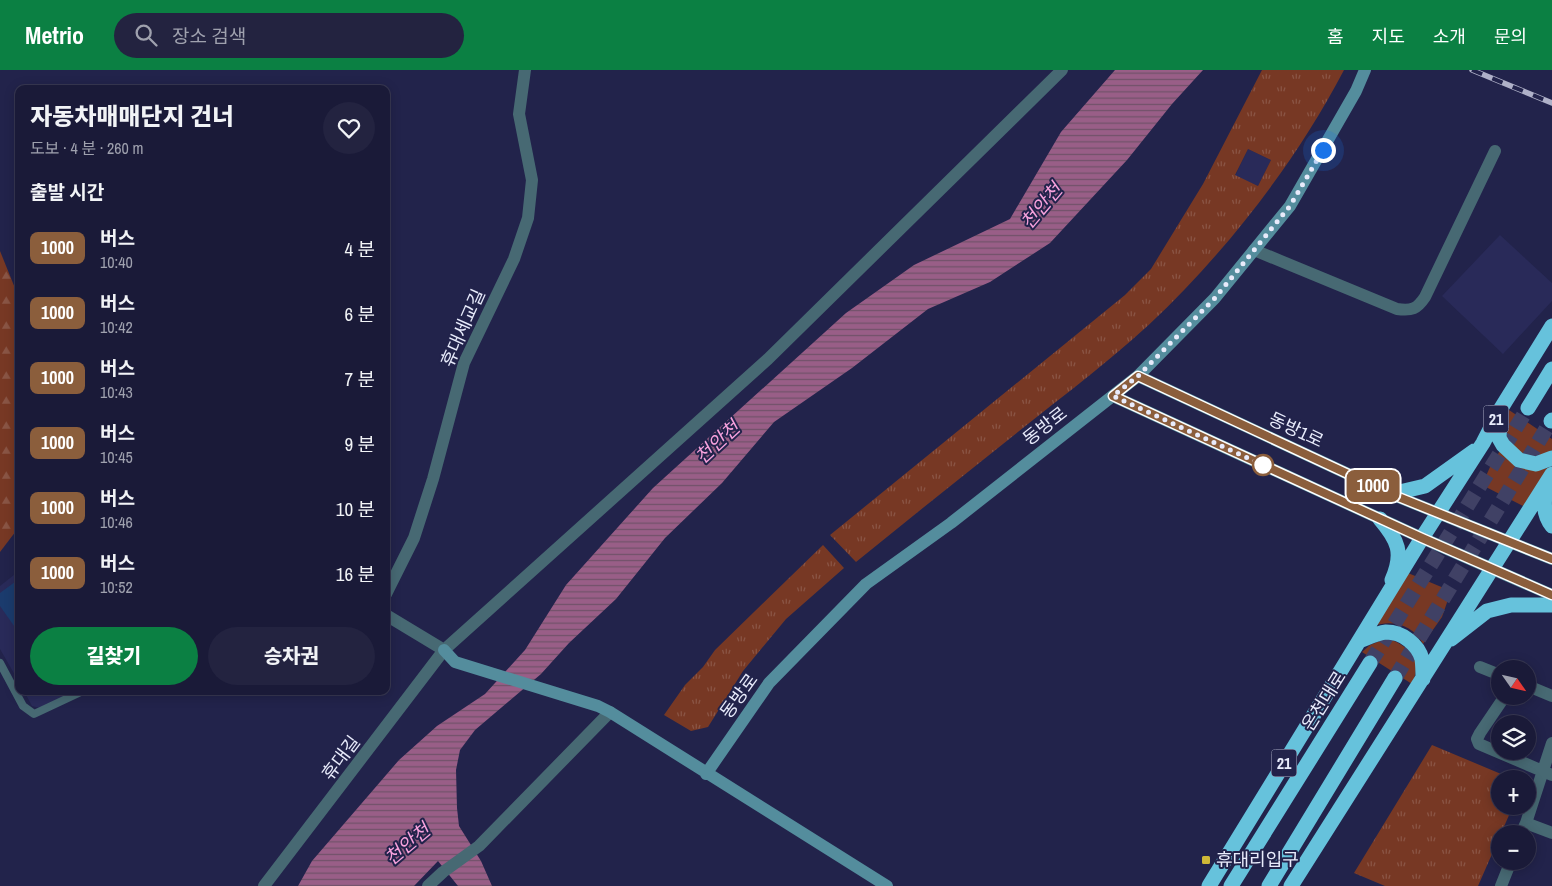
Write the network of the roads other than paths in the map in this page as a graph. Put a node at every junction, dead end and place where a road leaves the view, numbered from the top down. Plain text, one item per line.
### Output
1 (525, 70) edge
2 (1062, 70) edge
3 (1365, 70) edge
4 (1495, 151) dead end
5 (1254, 250) junction
6 (1552, 326) edge
7 (1552, 369) edge
8 (1138, 376) junction
9 (1113, 396) junction
10 (1528, 408) tunnel mouth
11 (1500, 410) junction
12 (1483, 443) junction
13 (1552, 458) edge
14 (1552, 475) edge
15 (1391, 494) junction
16 (1440, 513) junction
17 (1380, 519) junction
18 (1552, 526) edge
19 (1422, 538) junction
20 (1508, 542) junction
21 (1552, 559) edge
22 (1490, 568) junction
23 (390, 586) edge
24 (1552, 596) edge
25 (1552, 605) edge
26 (1380, 607) junction
27 (390, 618) edge
28 (1359, 641) junction
29 (444, 650) junction
30 (1439, 650) junction
31 (0, 662) edge
32 (1370, 663) tunnel mouth
33 (1480, 667) dead end
34 (1491, 671) edge
35 (1395, 678) tunnel mouth
36 (1423, 679) junction
37 (1536, 689) edge
38 (15, 691) edge
39 (17, 695) edge
40 (74, 695) edge
41 (1552, 696) edge
42 (1499, 705) edge
43 (610, 712) junction
44 (1552, 743) edge
45 (1547, 773) edge
46 (706, 774) junction
47 (1525, 825) edge
48 (1536, 830) edge
49 (1552, 833) edge
50 (1507, 870) edge
51 (264, 886) edge
52 (428, 886) edge
53 (888, 886) edge
54 (1209, 886) edge
55 (1231, 886) edge
56 (1269, 886) edge
57 (1291, 886) edge
58 (1501, 886) edge

1 - 23 street, 휴대세교길
2 - 29 street, 휴대길
3 - 5 street, 동방로
4 - 5 street
5 - 8 street, 동방로
6 - 11 highway, 21
7 - 10 highway, 21
8 - 9 street, 동방로
8 - 15 street, 동방1로
9 - 17 street
9 - 46 street, 동방로
11 - 12 highway, 21
11 - 13 highway
12 - 15 highway
12 - 16 highway, 21
14 - 18 highway
14 - 20 highway
15 - 16 street, 동방1로
16 - 19 highway, 21
16 - 20 street, 동방1로
17 - 19 street
17 - 26 highway
19 - 22 street
19 - 26 highway, 21
20 - 21 street, 동방1로
20 - 22 highway
22 - 24 street
22 - 30 highway
25 - 30 highway
26 - 28 highway, 21
27 - 29 street
28 - 36 highway
28 - 54 highway, 21
29 - 43 street
29 - 51 street, 휴대길
30 - 36 highway
31 - 38 lane
32 - 55 highway, 온천대로 / 21
33 - 34 street
35 - 56 highway
36 - 57 highway
37 - 41 street
39 - 40 lane
42 - 45 street
43 - 46 street
43 - 52 street
44 - 45 street
45 - 47 street
46 - 53 street
48 - 49 street
50 - 58 street

